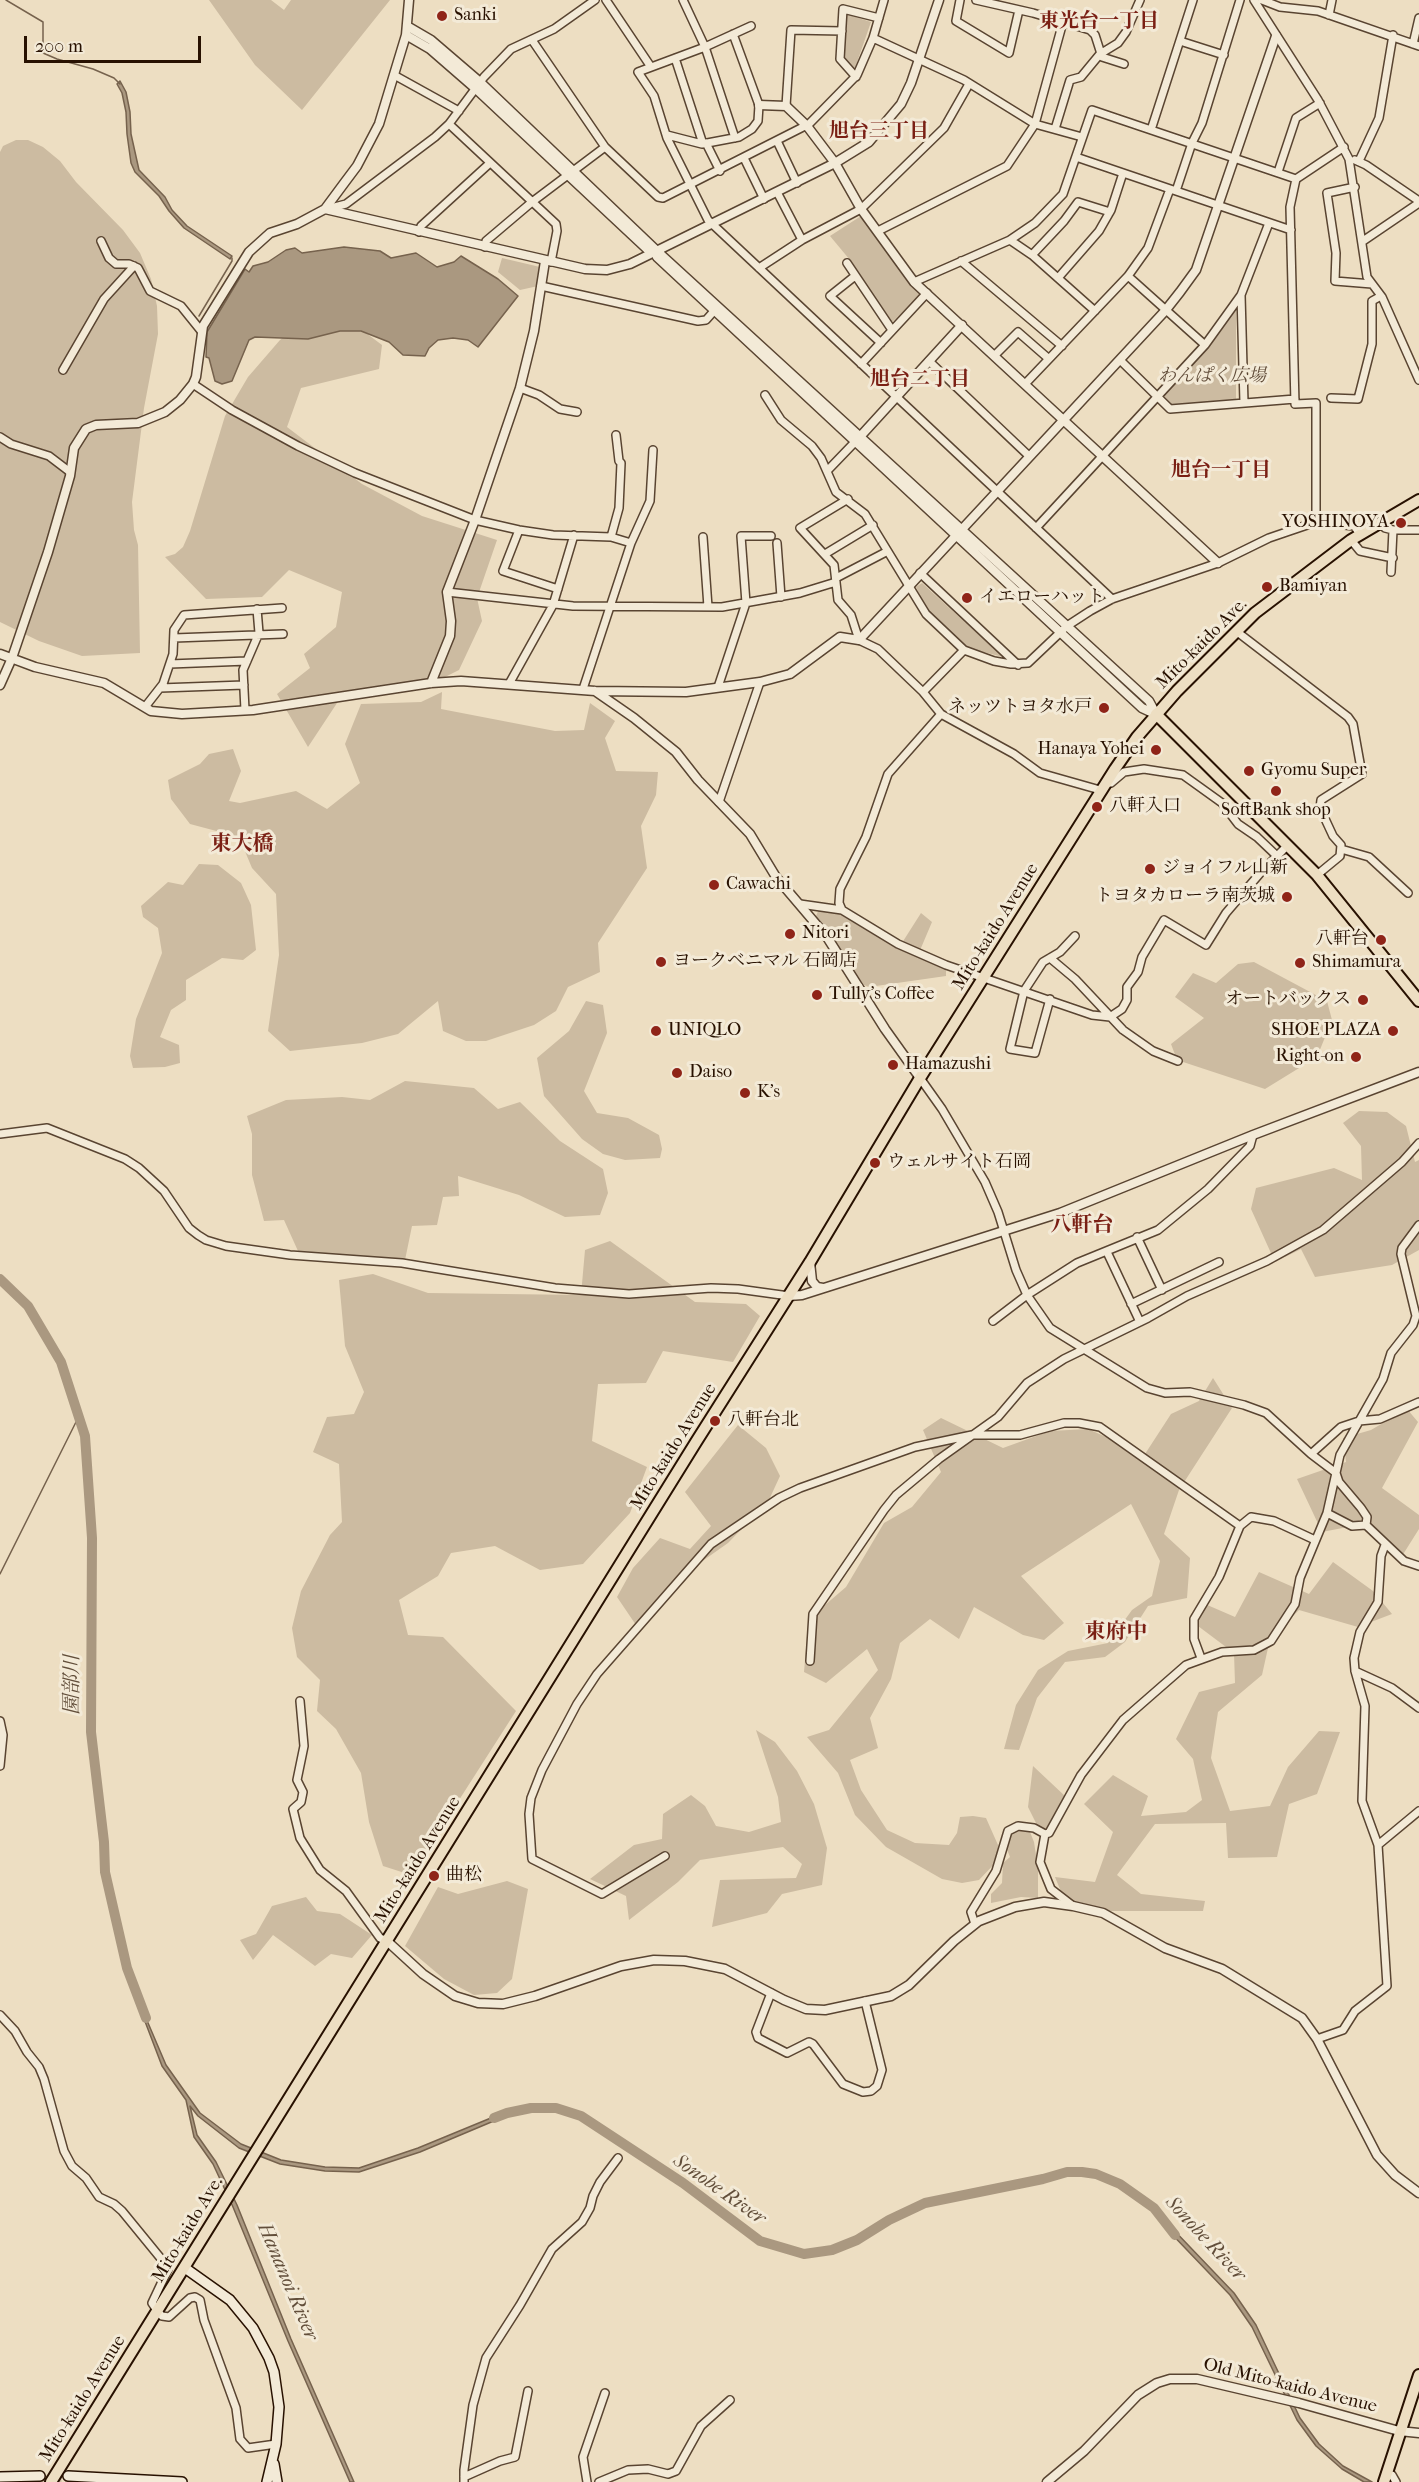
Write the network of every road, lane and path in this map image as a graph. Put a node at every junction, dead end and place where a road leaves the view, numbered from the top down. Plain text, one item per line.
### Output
1 (409, 0) edge
2 (595, 0) edge
3 (606, 0) edge
4 (683, 0) edge
5 (884, 0) edge
6 (939, 0) edge
7 (960, 0) edge
8 (979, 0) edge
9 (1016, 0) edge
10 (1140, 0) edge
11 (1193, 0) edge
12 (1240, 0) edge
13 (1254, 0) edge
14 (1262, 0) edge
15 (1332, 0) edge
16 (1016, 9) junction
17 (1329, 15) junction
18 (879, 18) junction
19 (1419, 18) edge
20 (1063, 22) junction
21 (751, 26) dead end
22 (406, 31) junction
23 (842, 31) junction
24 (733, 34) junction
25 (1393, 35) junction
26 (1276, 36) junction
27 (873, 38) junction
28 (532, 40) junction
29 (1180, 41) junction
30 (1416, 45) edge
31 (705, 47) junction
32 (1100, 54) junction
33 (1224, 55) junction
34 (675, 58) junction
35 (920, 59) junction
36 (1124, 64) dead end
37 (651, 67) junction
38 (394, 75) junction
39 (856, 77) junction
40 (969, 84) junction
41 (478, 86) junction
42 (1320, 104) junction
43 (759, 105) junction
44 (786, 106) junction
45 (459, 111) junction
46 (448, 124) junction
47 (1035, 124) junction
48 (807, 126) junction
49 (1055, 129) junction
50 (1151, 130) junction
51 (667, 135) junction
52 (1082, 137) junction
53 (735, 138) junction
54 (777, 141) junction
55 (705, 143) junction
56 (1192, 143) junction
57 (605, 147) junction
58 (1344, 147) junction
59 (1076, 156) junction
60 (744, 158) junction
61 (1235, 159) junction
62 (1350, 159) junction
63 (1359, 161) junction
64 (490, 163) junction
65 (835, 163) junction
66 (720, 171) junction
67 (571, 172) junction
68 (1278, 172) junction
69 (1123, 173) junction
70 (1296, 179) junction
71 (797, 183) junction
72 (690, 185) junction
73 (1355, 187) junction
74 (1173, 190) junction
75 (777, 192) junction
76 (764, 199) junction
77 (531, 202) junction
78 (1419, 202) edge
79 (1219, 206) junction
80 (325, 209) junction
81 (861, 209) junction
82 (1110, 212) junction
83 (1269, 223) junction
84 (710, 224) junction
85 (1291, 230) junction
86 (878, 231) junction
87 (419, 232) junction
88 (802, 240) junction
89 (1010, 240) junction
90 (101, 241) dead end
91 (1363, 241) junction
92 (485, 247) junction
93 (656, 253) junction
94 (1032, 255) junction
95 (548, 261) junction
96 (961, 261) junction
97 (847, 263) dead end
98 (134, 266) junction
99 (759, 268) junction
100 (855, 276) junction
101 (1128, 276) junction
102 (1058, 278) junction
103 (914, 282) junction
104 (1372, 284) junction
105 (541, 286) junction
106 (927, 294) junction
107 (1241, 295) junction
108 (1381, 296) junction
109 (714, 311) junction
110 (1165, 311) junction
111 (1095, 312) junction
112 (962, 325) junction
113 (892, 330) junction
114 (202, 332) junction
115 (881, 342) junction
116 (1204, 345) junction
117 (1062, 346) junction
118 (995, 355) junction
119 (1049, 359) junction
120 (1120, 360) junction
121 (929, 361) junction
122 (861, 364) junction
123 (63, 370) dead end
124 (1419, 380) edge
125 (193, 384) junction
126 (1026, 384) junction
127 (520, 388) junction
128 (765, 395) dead end
129 (896, 397) junction
130 (1158, 397) junction
131 (1331, 398) dead end
132 (1295, 399) junction
133 (1244, 403) junction
134 (577, 412) dead end
135 (1064, 419) junction
136 (616, 435) dead end
137 (0, 437) edge
138 (857, 440) junction
139 (653, 450) dead end
140 (1029, 456) junction
141 (1103, 456) junction
142 (827, 471) junction
143 (70, 472) junction
144 (996, 491) junction
145 (848, 499) junction
146 (1419, 500) edge
147 (475, 520) junction
148 (1316, 522) junction
149 (1380, 522) junction
150 (873, 525) junction
151 (1036, 528) junction
152 (519, 530) junction
153 (1393, 530) junction
154 (1419, 530) edge
155 (958, 533) junction
156 (574, 535) junction
157 (771, 536) dead end
158 (611, 537) junction
159 (703, 537) dead end
160 (1356, 537) junction
161 (630, 543) junction
162 (777, 543) dead end
163 (886, 552) junction
164 (825, 554) junction
165 (1393, 558) junction
166 (1218, 563) junction
167 (1391, 572) dead end
168 (920, 573) junction
169 (836, 580) junction
170 (910, 584) junction
171 (558, 589) junction
172 (447, 592) junction
173 (781, 597) junction
174 (1112, 599) junction
175 (746, 603) junction
176 (553, 605) junction
177 (611, 607) junction
178 (708, 607) junction
179 (282, 608) dead end
180 (257, 609) junction
181 (1063, 630) junction
182 (1236, 631) junction
183 (283, 634) dead end
184 (258, 636) junction
185 (174, 638) junction
186 (859, 640) junction
187 (964, 650) junction
188 (0, 654) edge
189 (12, 658) junction
190 (247, 661) junction
191 (170, 664) junction
192 (1018, 664) junction
193 (760, 682) junction
194 (431, 683) junction
195 (508, 684) junction
196 (0, 685) edge
197 (244, 686) junction
198 (718, 687) junction
199 (160, 688) junction
200 (584, 689) junction
201 (595, 691) junction
202 (923, 692) junction
203 (145, 708) junction
204 (245, 710) junction
205 (941, 714) junction
206 (1156, 714) junction
207 (1103, 786) junction
208 (719, 802) junction
209 (1288, 845) junction
210 (1341, 849) junction
211 (1277, 855) junction
212 (1317, 875) junction
213 (1408, 894) dead end
214 (800, 904) junction
215 (842, 910) junction
216 (1075, 936) dead end
217 (1050, 958) junction
218 (983, 978) junction
219 (1024, 992) junction
220 (1050, 999) junction
221 (1419, 1001) edge
222 (1110, 1017) junction
223 (1178, 1061) dead end
224 (1419, 1072) edge
225 (920, 1078) junction
226 (0, 1134) edge
227 (1253, 1135) junction
228 (1419, 1143) edge
229 (1419, 1225) edge
230 (1004, 1231) junction
231 (1137, 1237) junction
232 (1107, 1252) junction
233 (810, 1262) junction
234 (1219, 1262) dead end
235 (823, 1288) junction
236 (1162, 1290) junction
237 (1027, 1295) junction
238 (789, 1296) junction
239 (1131, 1304) junction
240 (993, 1321) dead end
241 (1140, 1322) junction
242 (1084, 1349) junction
243 (1419, 1402) edge
244 (1359, 1421) junction
245 (972, 1435) junction
246 (1311, 1454) junction
247 (1336, 1473) junction
248 (1327, 1513) junction
249 (1366, 1525) junction
250 (1240, 1526) junction
251 (1315, 1540) junction
252 (1385, 1545) junction
253 (1419, 1566) edge
254 (1201, 1658) junction
255 (810, 1661) dead end
256 (1354, 1671) junction
257 (300, 1701) dead end
258 (1419, 1708) edge
259 (0, 1721) edge
260 (0, 1766) edge
261 (1419, 1811) edge
262 (1045, 1834) junction
263 (1378, 1845) junction
264 (665, 1856) dead end
265 (1073, 1906) junction
266 (975, 1924) junction
267 (387, 1941) junction
268 (771, 1993) junction
269 (865, 2001) junction
270 (0, 2015) edge
271 (1317, 2039) junction
272 (261, 2143) joint
273 (618, 2158) dead end
274 (1419, 2193) edge
275 (185, 2268) junction
276 (158, 2312) junction
277 (1419, 2375) edge
278 (528, 2391) dead end
279 (604, 2393) dead end
280 (730, 2400) dead end
281 (1399, 2431) junction
282 (1419, 2433) edge
283 (276, 2444) junction
284 (274, 2456) junction
285 (1385, 2478) edge
286 (0, 2479) edge
287 (43, 2479) edge
288 (464, 2480) edge
289 (125, 2482) edge
290 (182, 2482) edge
291 (267, 2482) edge
292 (277, 2482) edge
293 (587, 2482) edge
294 (599, 2482) edge
295 (1047, 2482) edge
296 (1396, 2482) edge

1 - 22 street
2 - 28 street
3 - 37 street
4 - 31 street
5 - 18 street
6 - 35 street
7 - 16 street
8 - 16 street
9 - 16 street
10 - 32 street
11 - 29 street
12 - 33 street
13 - 26 street
14 - 17 street
15 - 17 street
16 - 20 street
17 - 25 street
18 - 23 street
18 - 27 street
19 - 30 street
20 - 32 street
20 - 47 street
21 - 24 street
22 - 38 street
22 - 41 street
23 - 39 street
23 - 44 street
24 - 31 street
24 - 43 street
25 - 30 street
25 - 63 street
26 - 42 street
26 - 61 street
27 - 35 street
27 - 39 street
28 - 41 street
28 - 57 street
29 - 33 street
29 - 50 street
31 - 34 street
31 - 53 street
32 - 36 street
32 - 49 street
33 - 56 street
34 - 37 street
34 - 55 street
35 - 40 street
35 - 65 street
37 - 51 street
38 - 45 street
38 - 80 street
39 - 48 street
40 - 47 street
40 - 81 street
41 - 45 street
41 - 67 street
42 - 58 street
42 - 68 street
43 - 44 street
43 - 53 street
44 - 48 street
45 - 46 street
46 - 64 street
46 - 80 street
47 - 49 street
47 - 86 street
48 - 54 street
48 - 65 street
49 - 52 street
50 - 52 street
50 - 56 street
51 - 55 street
51 - 72 street
52 - 59 street
53 - 55 street
54 - 60 street
54 - 71 street
55 - 66 street
56 - 61 street
56 - 74 street
57 - 67 street
57 - 72 street
58 - 62 street
58 - 70 street
59 - 69 street
59 - 89 street
60 - 66 street
60 - 76 street
61 - 68 street
61 - 79 street
62 - 63 street
62 - 73 street
63 - 78 street
64 - 77 street
64 - 87 street
65 - 71 street
65 - 81 street
66 - 72 street
67 - 77 street
67 - 93 street
68 - 70 street
69 - 74 street
69 - 82 street
70 - 85 street
71 - 75 street
72 - 84 street
73 - 91 street
73 - 104 street
74 - 79 street
74 - 101 street
75 - 76 street
75 - 88 street
76 - 84 street
77 - 92 street
77 - 95 street
78 - 91 street
79 - 83 street
79 - 110 street
80 - 87 street
80 - 114 street
81 - 86 street
81 - 88 street
82 - 94 street
82 - 102 street
83 - 85 street
83 - 107 street
84 - 93 street
84 - 99 street
85 - 132 street
86 - 103 street
87 - 92 street
88 - 99 street
89 - 94 street
89 - 96 street
90 - 98 street
91 - 104 street
92 - 95 street
93 - 95 street
93 - 109 street
93 - 138 street
94 - 102 street
95 - 105 street
96 - 103 street
96 - 117 street
97 - 100 street
98 - 114 street
98 - 123 street
99 - 122 street
100 - 113 street
100 - 115 street
101 - 110 street
101 - 111 street
102 - 111 street
103 - 106 street
104 - 108 street
105 - 109 street
105 - 127 street
106 - 112 street
106 - 113 street
107 - 116 street
107 - 133 street
108 - 124 street
108 - 131 street
109 - 138 street
110 - 116 street
110 - 120 street
111 - 117 street
112 - 118 street
112 - 121 street
113 - 115 street
114 - 125 street
115 - 122 street
116 - 130 street
117 - 119 street
118 - 119 street
118 - 126 street
119 - 126 street
120 - 130 street
120 - 135 street
121 - 129 street
121 - 140 street
122 - 129 street
125 - 143 street
125 - 147 street
126 - 135 street
127 - 134 street
127 - 147 street
128 - 142 street
129 - 138 street
129 - 144 street
130 - 133 street
130 - 141 street
132 - 133 street
132 - 148 street
135 - 140 street
135 - 141 street
136 - 158 street
137 - 143 street
138 - 142 street
138 - 155 street
139 - 161 street
140 - 144 street
141 - 151 street
141 - 166 street
142 - 145 street
143 - 189 street
144 - 151 street
144 - 155 street
145 - 150 street
145 - 164 street
146 - 149 main road, Mito-kaido Ave.
147 - 152 street
147 - 172 street
148 - 160 street
148 - 166 street
149 - 153 street
149 - 160 main road, Mito-kaido Ave.
150 - 163 street
150 - 164 street
151 - 174 street
152 - 156 street
152 - 171 street
153 - 154 street
153 - 165 street
155 - 168 street
155 - 181 street
156 - 158 street
156 - 171 street
157 - 175 street
158 - 161 street
159 - 178 street
160 - 165 street
160 - 182 main road, Mito-kaido Ave.
161 - 177 street
162 - 173 street
163 - 169 street
163 - 170 street
164 - 169 street
165 - 167 street
166 - 174 street
168 - 170 street
168 - 192 street
169 - 173 street
169 - 186 street
170 - 186 street
170 - 187 street
171 - 176 street
172 - 176 street
172 - 194 street
173 - 175 street
174 - 181 street
175 - 178 street
175 - 198 street
176 - 177 street
176 - 195 street
177 - 178 street
177 - 200 street
179 - 180 street
180 - 184 street
180 - 185 street
181 - 192 street
181 - 206 street
182 - 206 main road, Mito-kaido Ave.
182 - 210 street
183 - 184 street
184 - 185 street
184 - 190 street
185 - 191 street
186 - 193 street
186 - 202 street
187 - 192 street
187 - 202 street
188 - 189 street
189 - 196 street
189 - 203 street
190 - 191 street
190 - 197 street
191 - 199 street
193 - 198 street
193 - 208 street
194 - 195 street
194 - 204 street
195 - 200 street
197 - 199 street
197 - 204 street
198 - 201 street
199 - 203 street
200 - 201 street
201 - 208 street
202 - 205 street
203 - 204 street
205 - 207 street
205 - 215 street
206 - 207 main road, Mito-kaido Avenue
206 - 209 main road
207 - 211 street
207 - 218 main road, Mito-kaido Avenue
208 - 214 street
209 - 211 street
209 - 212 main road
210 - 212 street
210 - 213 street
211 - 222 street
212 - 221 main road
214 - 215 street
214 - 225 street
215 - 218 street
216 - 217 street
217 - 219 street
217 - 222 street
218 - 219 street
218 - 225 main road, Mito-kaido Avenue
219 - 220 street
219 - 220 street
220 - 222 street
222 - 223 street
224 - 227 street
225 - 230 street
225 - 233 main road, Mito-kaido Avenue
226 - 238 street
227 - 230 street
227 - 231 street
228 - 241 street
229 - 244 street
230 - 235 street
230 - 237 street
231 - 232 street
231 - 236 street
232 - 237 street
232 - 239 street
233 - 235 street
233 - 238 main road, Mito-kaido Avenue
234 - 236 street
235 - 238 street
236 - 239 street
237 - 240 street
237 - 242 street
238 - 267 main road, Mito-kaido Avenue
239 - 241 street
241 - 242 street
242 - 245 street
242 - 246 street
243 - 244 street
244 - 246 street
244 - 247 street
245 - 250 street
245 - 255 street
245 - 264 street
246 - 247 street
247 - 248 street
247 - 249 street
248 - 249 street
248 - 251 street
249 - 252 street
250 - 251 street
250 - 254 street
251 - 254 street
252 - 253 street
252 - 256 street
254 - 262 street
256 - 258 street
256 - 263 street
257 - 267 street
259 - 260 street
261 - 263 street
262 - 265 street
262 - 266 street
263 - 271 street
265 - 266 street
265 - 271 street
266 - 269 street
267 - 268 street
267 - 272 main road, Mito-kaido Avenue
268 - 269 street
268 - 269 street
270 - 276 street
271 - 274 street
272 - 275 main road, Mito-kaido Ave.
273 - 288 street
275 - 276 main road, Mito-kaido Ave.
275 - 283 main road
276 - 283 street
276 - 287 main road, Mito-kaido Avenue
277 - 281 main road
278 - 288 street
279 - 293 street
280 - 294 street
281 - 282 street, Old Mito-kaido Avenue
281 - 285 main road
281 - 295 street, Old Mito-kaido Avenue
283 - 284 main road
284 - 291 main road
284 - 292 main road
285 - 296 street
286 - 287 main road
289 - 290 main road

